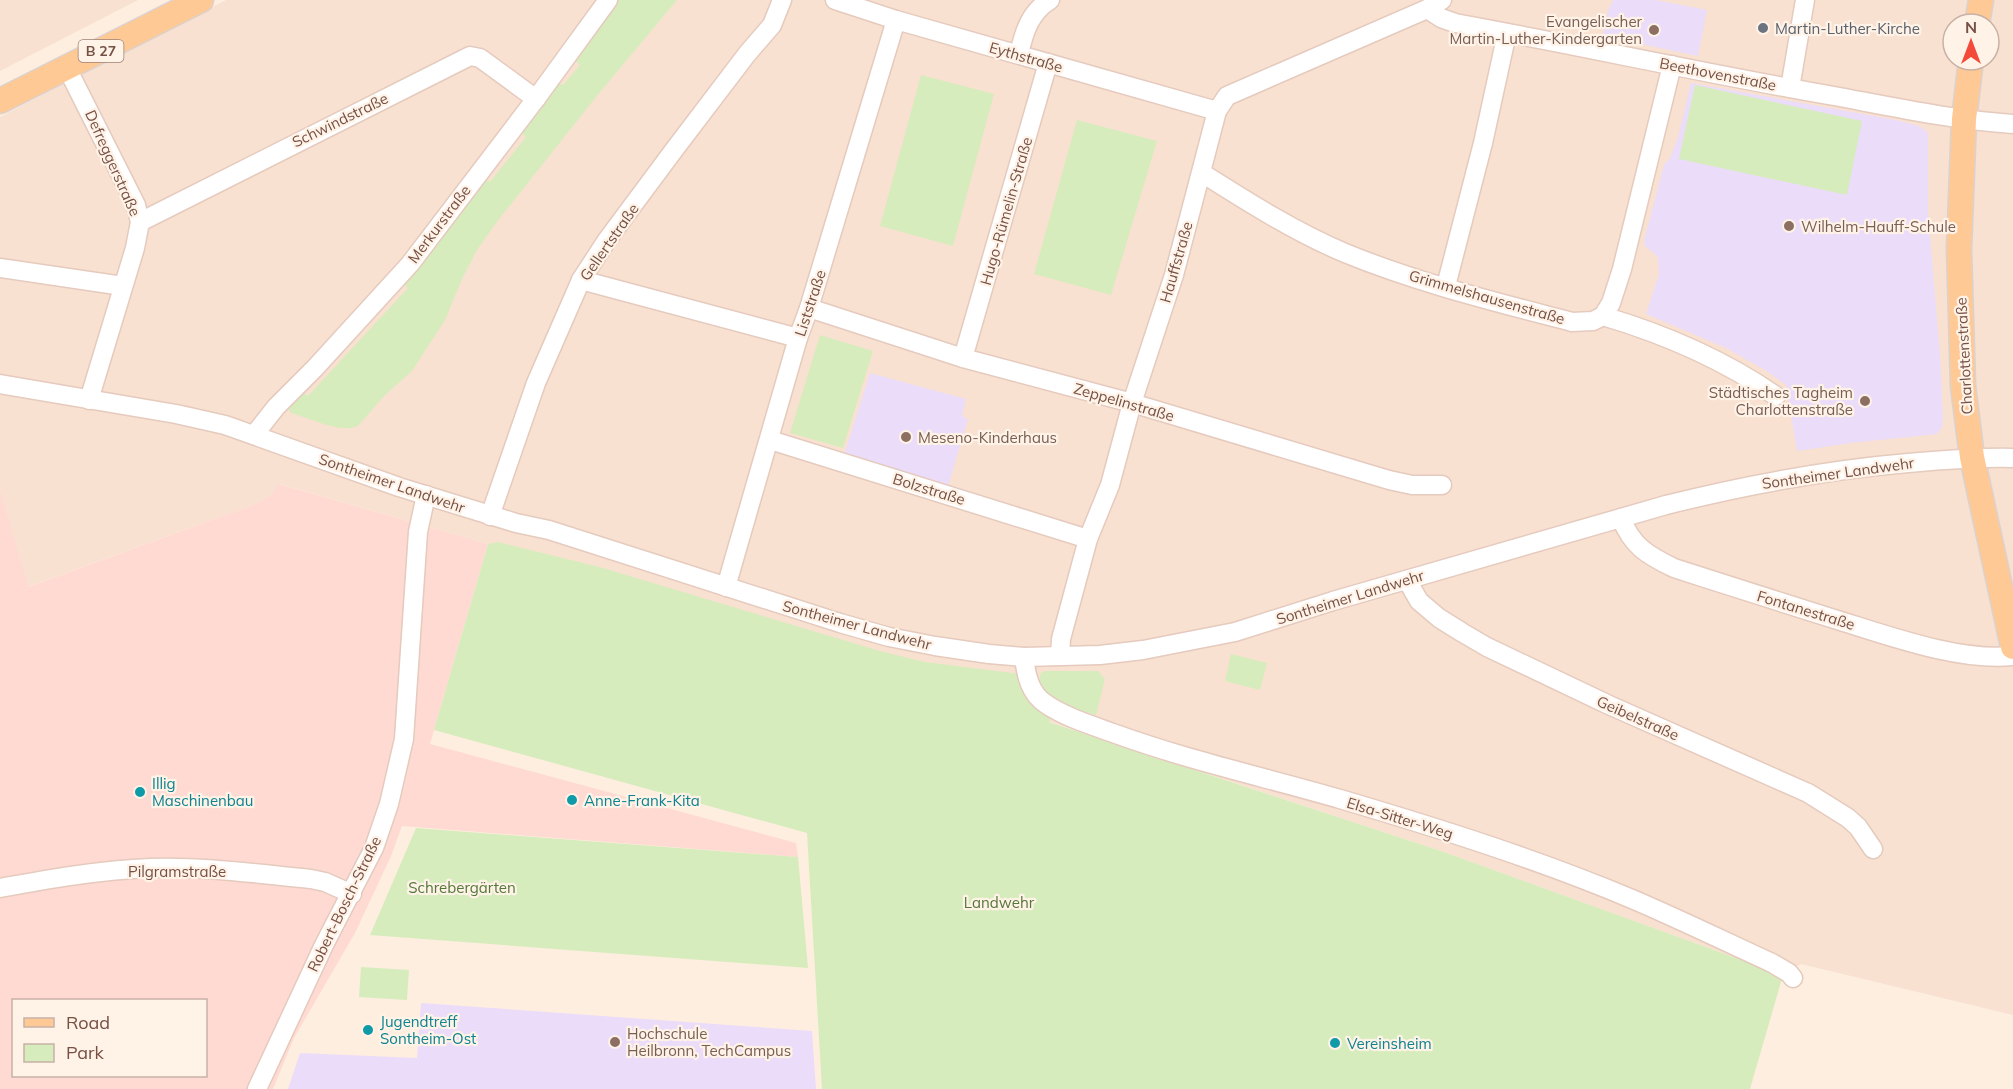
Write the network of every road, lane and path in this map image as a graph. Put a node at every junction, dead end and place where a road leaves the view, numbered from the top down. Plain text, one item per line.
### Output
1 (201, 0) edge
2 (608, 0) edge
3 (782, 0) edge
4 (836, 0) edge
5 (1050, 0) edge
6 (1805, 0) edge
7 (1435, 4) edge
8 (896, 20) junction
9 (1507, 33) junction
10 (1019, 54) junction
11 (1048, 63) junction
12 (1672, 65) junction
13 (67, 68) junction
14 (1970, 72) edge
15 (1790, 88) junction
16 (536, 99) junction
17 (0, 101) edge
18 (1217, 111) junction
19 (1964, 119) junction
20 (2013, 123) edge
21 (1202, 173) junction
22 (140, 222) junction
23 (0, 268) edge
24 (581, 280) junction
25 (123, 286) junction
26 (1446, 286) junction
27 (809, 308) junction
28 (1603, 316) junction
29 (798, 338) junction
30 (963, 358) junction
31 (0, 384) edge
32 (1776, 396) dead end
33 (89, 400) junction
34 (1132, 403) junction
35 (254, 435) junction
36 (770, 440) junction
37 (1972, 458) junction
38 (2013, 458) edge
39 (1442, 485) dead end
40 (426, 495) junction
41 (490, 516) junction
42 (1621, 518) junction
43 (1088, 539) junction
44 (1407, 580) junction
45 (726, 587) junction
46 (2013, 647) edge
47 (1060, 654) junction
48 (2013, 656) edge
49 (1024, 657) junction
50 (1873, 849) dead end
51 (0, 888) edge
52 (352, 894) junction
53 (1793, 978) dead end
54 (257, 1089) edge

1 - 13 main road, B 27
2 - 16 street, Merkurstraße
3 - 24 street, Gellertstraße
4 - 8 street, Eythstraße
5 - 10 street
6 - 15 street
7 - 9 street, Beethovenstraße
7 - 18 street
8 - 10 street, Eythstraße
8 - 27 street, Liststraße
9 - 12 street, Beethovenstraße
9 - 26 street
10 - 11 street, Eythstraße
11 - 18 street, Eythstraße
11 - 30 street, Hugo-Rümelin-Straße
12 - 15 street, Beethovenstraße
12 - 28 street
13 - 17 main road, B 27
13 - 22 street, Defreggerstraße
14 - 19 main road, Charlottenstraße
15 - 19 street, Beethovenstraße
16 - 22 street, Schwindstraße
16 - 35 street, Merkurstraße
18 - 21 street, Hauffstraße
19 - 20 street, Beethovenstraße
19 - 37 main road, Charlottenstraße
21 - 26 street, Grimmelshausenstraße
21 - 34 street, Hauffstraße
22 - 25 street, Defreggerstraße
23 - 25 street
24 - 29 street
24 - 41 street, Gellertstraße
25 - 33 street, Defreggerstraße
26 - 28 street, Grimmelshausenstraße
27 - 29 street, Liststraße
27 - 30 street, Zeppelinstraße
28 - 32 street
29 - 36 street, Liststraße
30 - 34 street, Zeppelinstraße
31 - 33 street, Sontheimer Landwehr
33 - 35 street, Sontheimer Landwehr
34 - 39 street, Zeppelinstraße
34 - 43 street, Hauffstraße
35 - 40 street, Sontheimer Landwehr
36 - 43 street, Bolzstraße
36 - 45 street, Liststraße
37 - 38 street, Sontheimer Landwehr
37 - 42 street, Sontheimer Landwehr
37 - 46 main road, Charlottenstraße
40 - 41 street, Sontheimer Landwehr
40 - 52 street, Robert-Bosch-Straße
41 - 45 street, Sontheimer Landwehr
42 - 44 street, Sontheimer Landwehr
42 - 48 street, Fontanestraße
43 - 47 street, Hauffstraße
44 - 47 street, Sontheimer Landwehr
44 - 50 street, Geibelstraße
45 - 49 street, Sontheimer Landwehr
47 - 49 street, Sontheimer Landwehr
49 - 53 street, Elsa-Sitter-Weg
51 - 52 street, Pilgramstraße
52 - 54 street, Robert-Bosch-Straße

